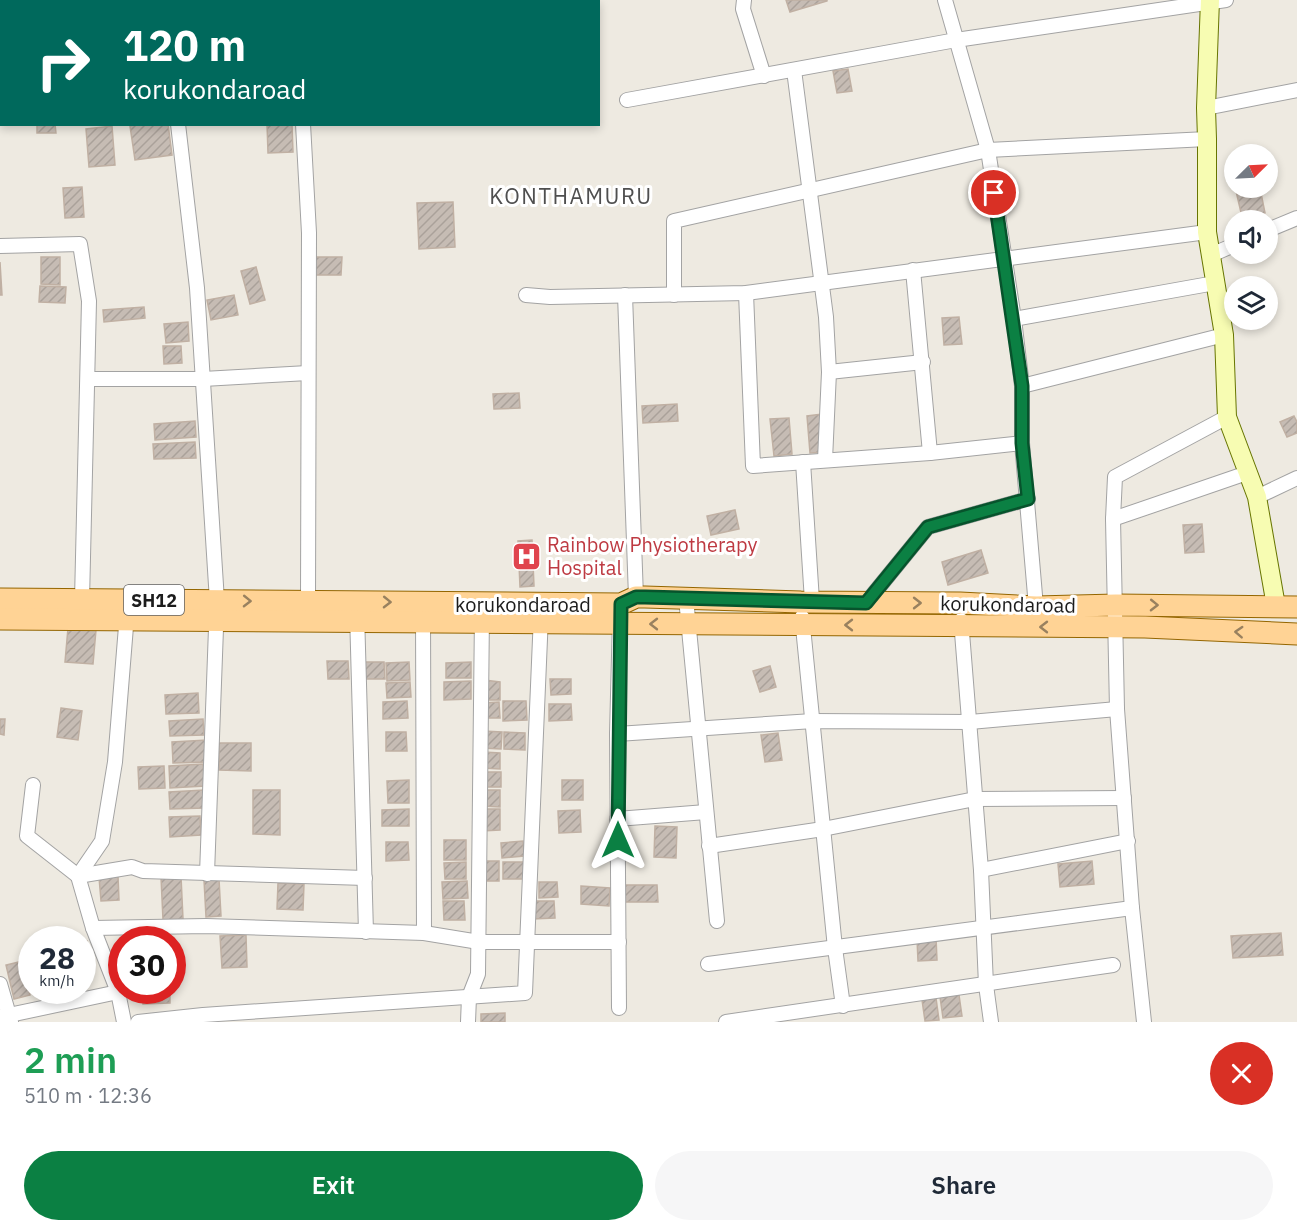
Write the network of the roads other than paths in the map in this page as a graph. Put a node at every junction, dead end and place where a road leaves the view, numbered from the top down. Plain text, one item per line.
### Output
1 (744, 0) edge
2 (945, 0) edge
3 (1216, 1) edge
4 (956, 40) junction
5 (794, 70) junction
6 (764, 75) junction
7 (1297, 90) edge
8 (627, 100) dead end
9 (1206, 108) junction
10 (178, 126) edge
11 (303, 126) edge
12 (1208, 139) junction
13 (988, 150) junction
14 (810, 189) junction
15 (1297, 218) edge
16 (1278, 226) edge
17 (1207, 232) junction
18 (0, 246) edge
19 (1224, 249) edge
20 (1211, 255) junction
21 (1004, 258) junction
22 (913, 270) junction
23 (822, 283) junction
24 (1215, 283) junction
25 (746, 293) junction
26 (526, 295) dead end
27 (626, 295) junction
28 (674, 295) junction
29 (1014, 319) junction
30 (1224, 335) junction
31 (923, 362) junction
32 (828, 372) junction
33 (309, 373) junction
34 (88, 379) junction
35 (203, 379) junction
36 (1022, 386) junction
37 (1227, 417) junction
38 (1022, 443) junction
39 (930, 453) junction
40 (825, 460) junction
41 (802, 462) junction
42 (1246, 472) junction
43 (1297, 478) edge
44 (1257, 497) junction
45 (1028, 499) junction
46 (1113, 519) junction
47 (686, 598) junction
48 (0, 599) edge
49 (82, 600) junction
50 (806, 601) junction
51 (308, 602) junction
52 (866, 603) junction
53 (960, 603) junction
54 (1116, 605) junction
55 (1276, 606) junction
56 (1036, 607) junction
57 (1297, 607) edge
58 (626, 608) junction
59 (127, 610) junction
60 (217, 611) junction
61 (357, 612) junction
62 (423, 612) junction
63 (482, 613) junction
64 (541, 613) junction
65 (0, 619) edge
66 (688, 624) junction
67 (803, 625) junction
68 (962, 626) junction
69 (1116, 627) junction
70 (1297, 634) edge
71 (1117, 709) junction
72 (813, 721) junction
73 (970, 722) junction
74 (697, 729) junction
75 (617, 734) junction
76 (33, 785) dead end
77 (1124, 798) junction
78 (975, 799) junction
79 (706, 812) junction
80 (617, 819) junction
81 (824, 830) junction
82 (1128, 841) junction
83 (709, 846) junction
84 (981, 870) junction
85 (207, 874) junction
86 (78, 876) junction
87 (365, 878) junction
88 (1132, 908) junction
89 (717, 921) dead end
90 (92, 926) edge
91 (984, 926) junction
92 (96, 928) edge
93 (366, 932) junction
94 (424, 933) junction
95 (96, 936) edge
96 (478, 941) junction
97 (527, 941) junction
98 (619, 942) junction
99 (835, 948) junction
100 (708, 964) dead end
101 (1113, 965) dead end
102 (108, 966) edge
103 (0, 984) edge
104 (986, 985) junction
105 (108, 994) edge
106 (469, 997) junction
107 (120, 1004) edge
108 (843, 1006) junction
109 (619, 1008) dead end
110 (6, 1018) edge
111 (124, 1022) edge
112 (138, 1022) edge
113 (468, 1022) edge
114 (726, 1022) edge
115 (991, 1022) edge
116 (1144, 1022) edge

1 - 6 street
2 - 4 street
3 - 4 street
3 - 9 main road
4 - 5 street
4 - 13 street
5 - 6 street
5 - 14 street
6 - 8 street
7 - 9 street
9 - 12 main road
10 - 35 street
11 - 33 street
12 - 13 street
12 - 17 main road
13 - 14 street
13 - 21 street
14 - 23 street
14 - 28 street
15 - 16 street
17 - 20 main road
17 - 21 street
18 - 34 street
19 - 20 street
20 - 24 main road
21 - 22 street
21 - 29 street
22 - 23 street
22 - 31 street
23 - 25 street
23 - 32 street
24 - 29 street
24 - 30 main road
25 - 28 street
25 - 41 street
26 - 27 street
27 - 28 street
27 - 58 street
29 - 36 street
30 - 36 street
30 - 37 main road
31 - 32 street
31 - 39 street
32 - 40 street
33 - 35 street
33 - 51 street
34 - 35 street
34 - 49 street
35 - 60 street
36 - 38 street
37 - 42 main road
37 - 46 street
38 - 39 street
38 - 45 street
39 - 40 street
40 - 41 street
41 - 50 street
42 - 44 main road
42 - 46 street
43 - 44 street
44 - 55 main road
45 - 52 street
45 - 56 street
46 - 54 street
47 - 50 main road, korukondaroad / SH12
47 - 58 main road, korukondaroad / SH12
47 - 66 street
48 - 49 main road, korukondaroad / SH12
49 - 59 main road, korukondaroad / SH12
50 - 52 main road, korukondaroad / SH12
50 - 67 street
60 -> 51 main road, korukondaroad / SH12
51 - 61 main road, korukondaroad / SH12
52 -> 53 main road, korukondaroad / SH12
53 - 56 main road, korukondaroad / SH12
53 - 68 street
54 -> 55 main road, korukondaroad / SH12
54 - 56 main road, korukondaroad / SH12
54 - 69 street
55 - 57 main road, korukondaroad / SH12
58 - 64 main road, korukondaroad / SH12
66 -> 58 main road, SH12
58 - 75 street
59 - 60 main road, korukondaroad / SH12
59 - 65 main road, SH12
59 - 86 street
60 - 61 main road, SH12
60 - 85 street
61 - 62 main road, korukondaroad / SH12
61 - 87 street
62 - 63 main road, korukondaroad / SH12
62 - 94 street
63 - 64 main road, korukondaroad / SH12
63 - 96 street
64 - 97 street
66 - 67 main road, SH12
66 - 74 street
68 -> 67 main road, SH12
67 - 72 street
69 -> 68 main road, SH12
68 - 73 street
70 -> 69 main road, SH12
69 - 71 street
71 - 73 street
71 - 77 street
72 - 73 street
72 - 74 street
72 - 81 street
73 - 78 street
74 - 75 street
74 - 79 street
75 - 80 street
76 - 86 street
77 - 78 street
77 - 82 street
78 - 81 street
78 - 84 street
79 - 80 street
79 - 83 street
80 - 98 street
81 - 83 street
81 - 99 street
82 - 84 street
82 - 88 street
83 - 89 street
84 - 91 street
85 - 86 street
85 - 87 street
86 - 90 street
87 - 93 street
88 - 91 street
88 - 116 street
91 - 99 street
91 - 104 street
92 - 93 street
93 - 94 street
94 - 96 street
95 - 102 street
96 - 97 street
96 - 106 street
97 - 98 street
97 - 106 street
98 - 109 street
99 - 100 street
99 - 108 street
101 - 104 street
103 - 110 street
104 - 108 street
104 - 115 street
105 - 110 street
106 - 112 street
106 - 113 street
107 - 111 street
108 - 114 street

